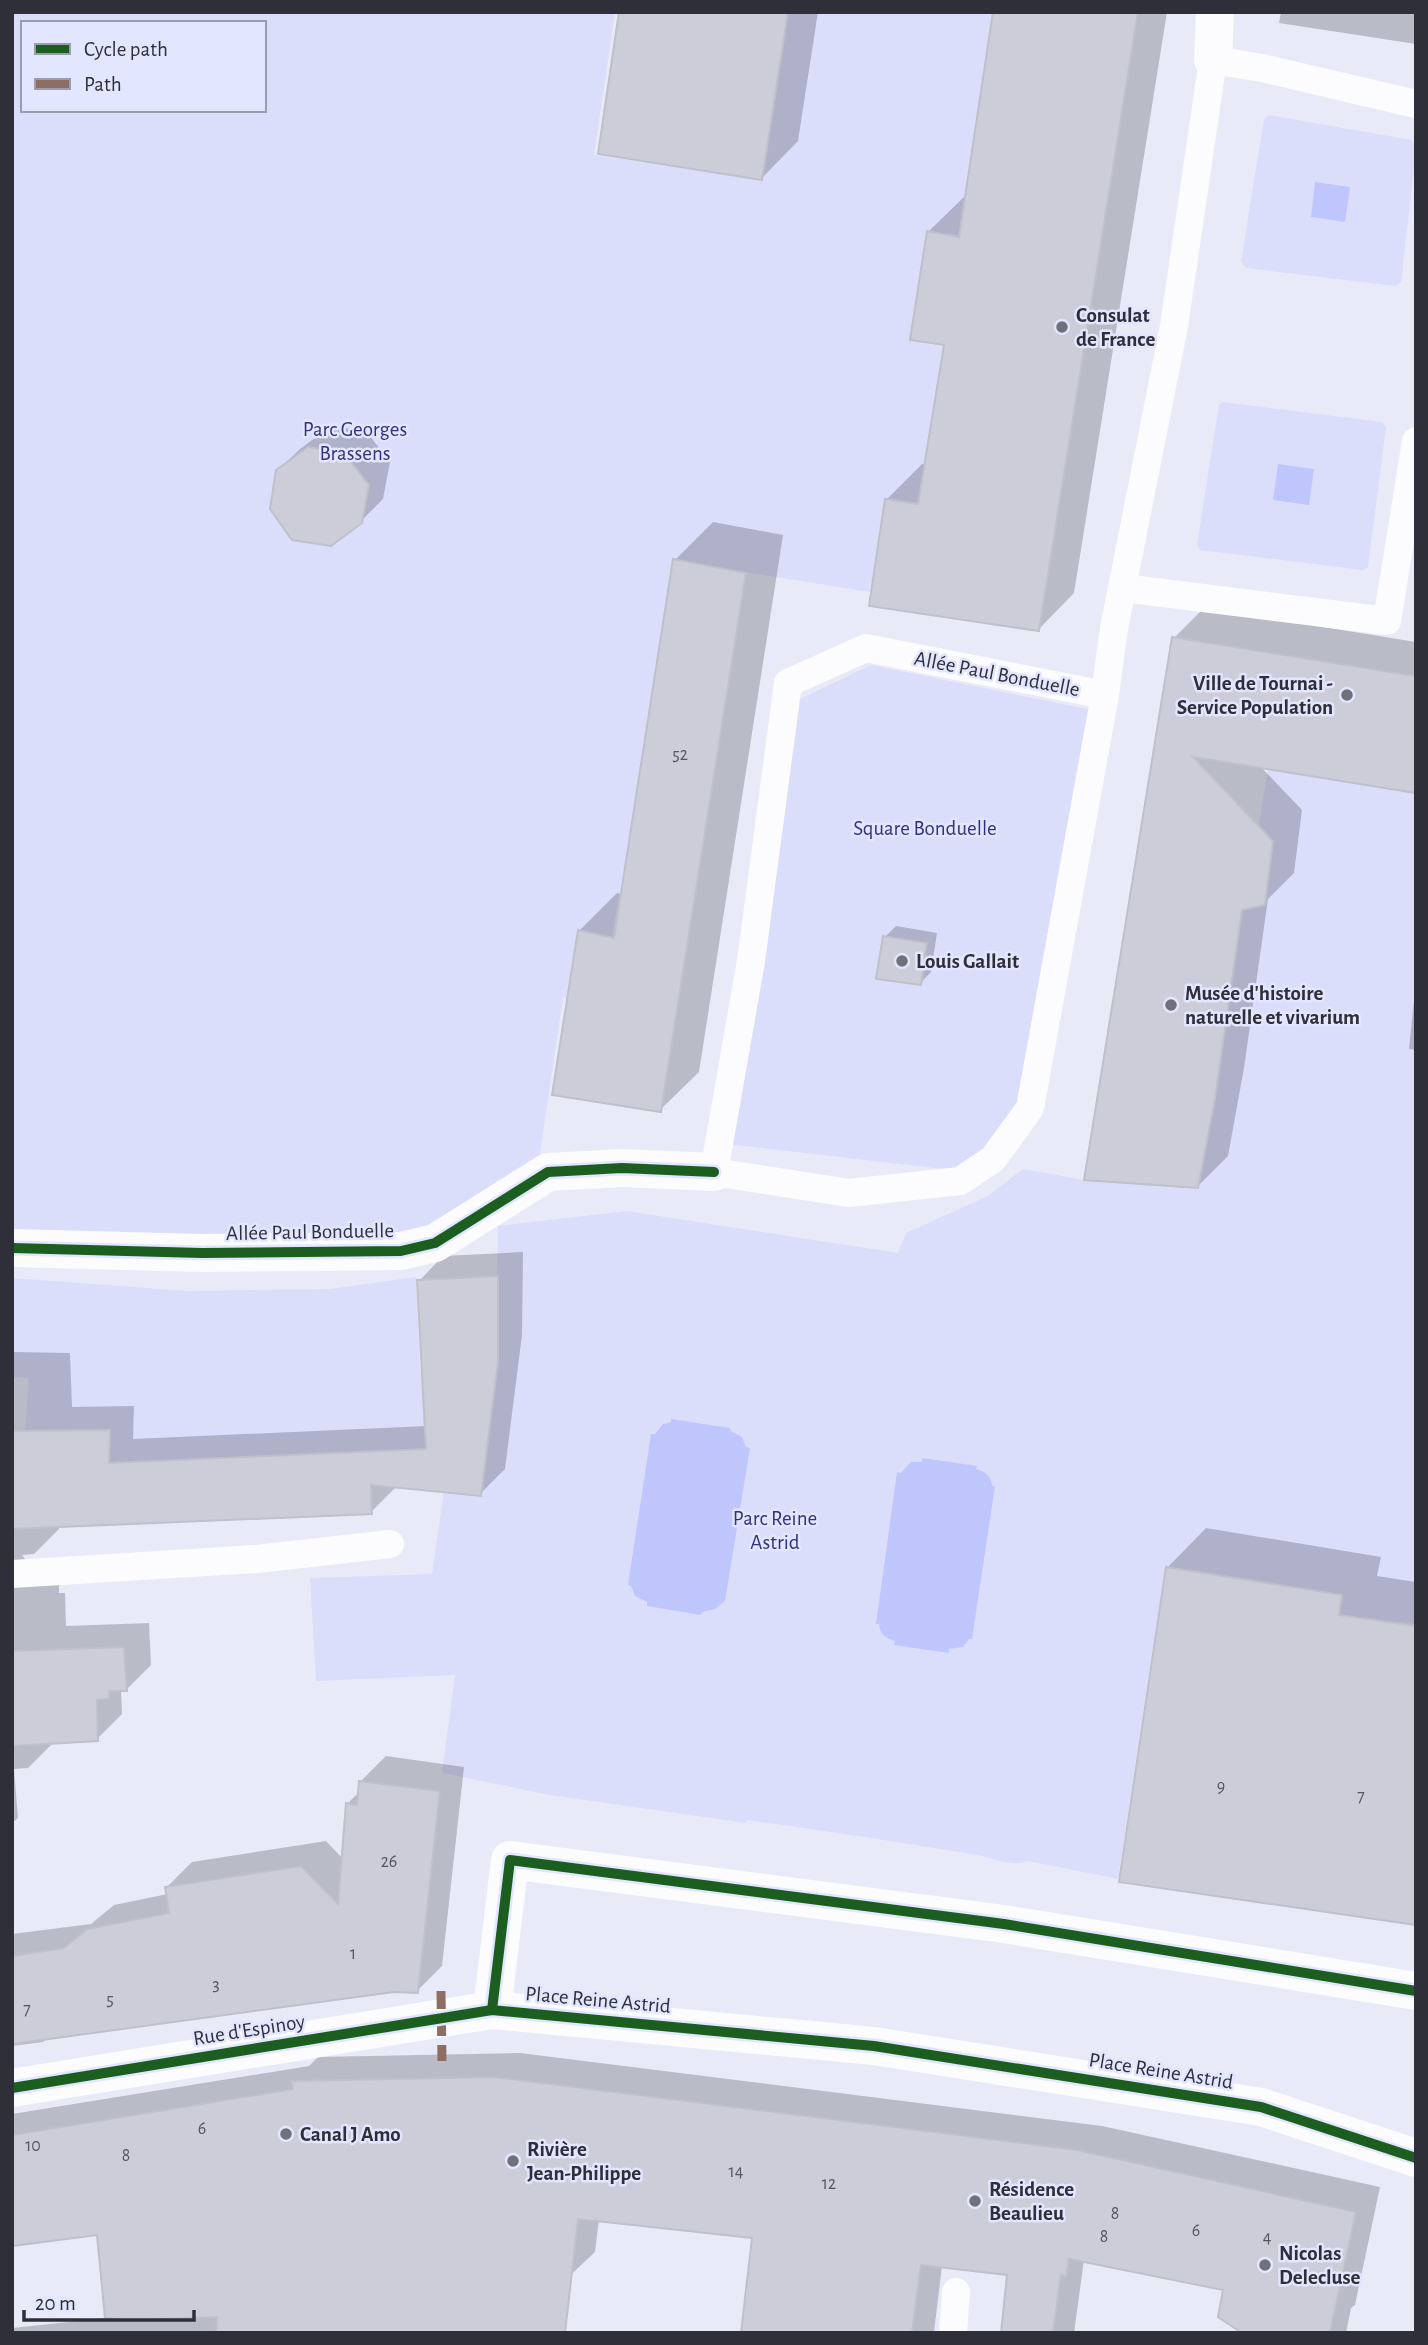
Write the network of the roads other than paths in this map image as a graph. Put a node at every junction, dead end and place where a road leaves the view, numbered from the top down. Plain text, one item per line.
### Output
1 (1215, 12) edge
2 (1213, 60) junction
3 (1416, 104) edge
4 (1416, 442) edge
5 (1124, 588) junction
6 (1105, 695) junction
7 (714, 1172) junction
8 (12, 1248) edge
9 (390, 1544) dead end
10 (12, 1574) edge
11 (1416, 1991) edge
12 (492, 2010) junction
13 (12, 2088) edge
14 (1416, 2158) edge
15 (956, 2292) dead end
16 (953, 2333) edge

1 - 2 street
2 - 3 lane
2 - 5 lane
4 - 5 lane
5 - 6 lane
6 - 7 lane, Allée Paul Bonduelle
6 - 7 lane, Allée Paul Bonduelle
7 - 8 street, Allée Paul Bonduelle
9 - 10 lane
11 - 12 street, Place Reine Astrid
12 - 13 street, Rue d'Espinoy
12 - 14 street, Place Reine Astrid
15 - 16 lane

